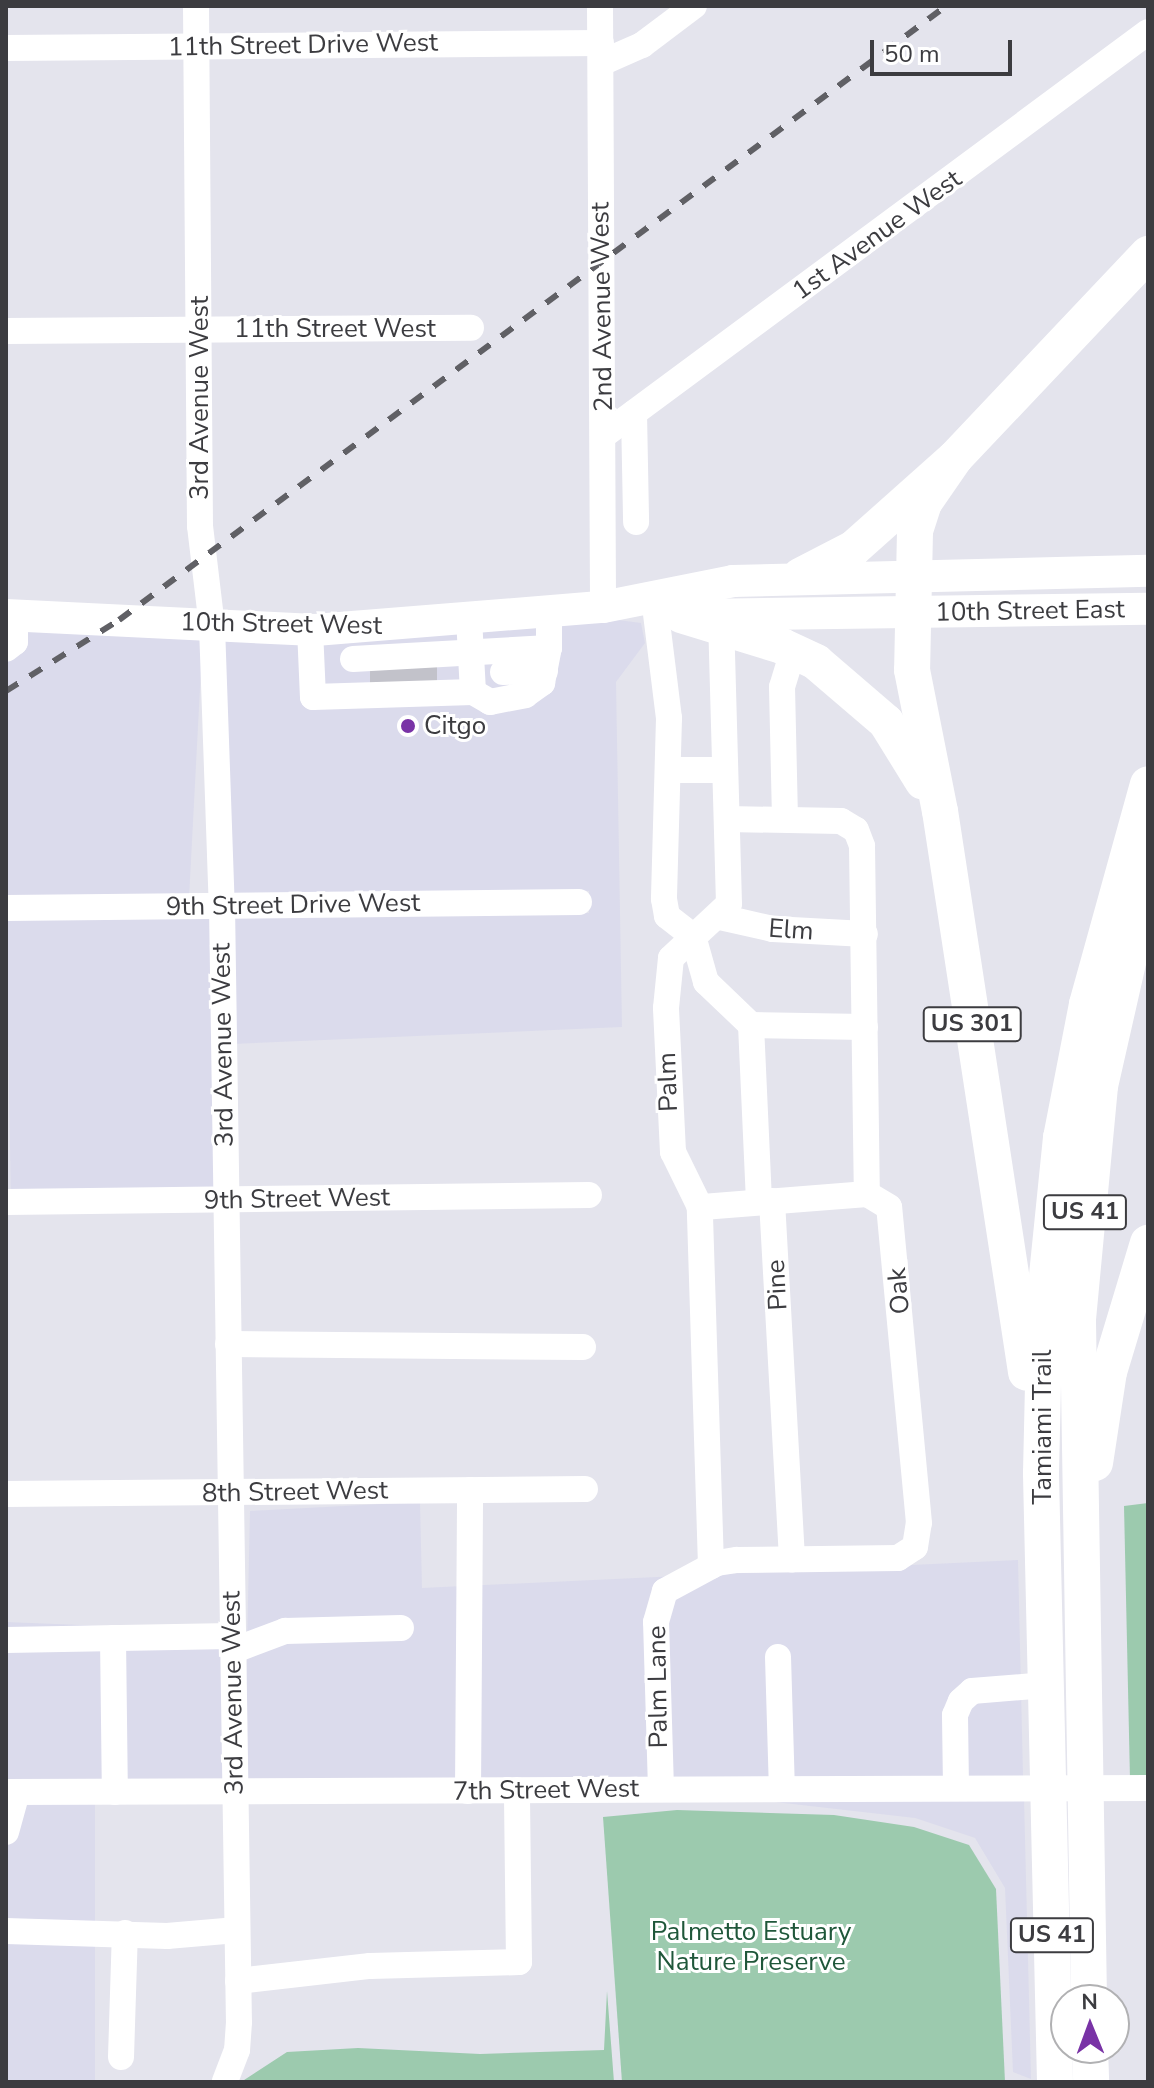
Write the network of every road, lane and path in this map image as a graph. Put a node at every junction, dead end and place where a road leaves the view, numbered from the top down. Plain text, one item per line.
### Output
1 (196, 6) edge
2 (600, 6) edge
3 (694, 6) edge
4 (1148, 32) edge
5 (196, 47) junction
6 (6, 48) edge
7 (601, 53) junction
8 (1148, 254) edge
9 (471, 328) dead end
10 (201, 330) junction
11 (6, 331) edge
12 (634, 413) junction
13 (604, 435) junction
14 (955, 458) junction
15 (636, 522) dead end
16 (1148, 571) edge
17 (800, 576) junction
18 (915, 576) junction
19 (603, 607) junction
20 (1148, 609) edge
21 (549, 612) junction
22 (912, 613) junction
23 (669, 614) junction
24 (11, 615) edge
25 (469, 619) junction
26 (722, 621) junction
27 (212, 626) junction
28 (310, 629) junction
29 (352, 643) junction
30 (6, 649) edge
31 (793, 651) junction
32 (547, 660) junction
33 (481, 672) junction
34 (403, 675) junction
35 (354, 696) junction
36 (668, 770) junction
37 (725, 770) junction
38 (1148, 784) edge
39 (940, 811) junction
40 (727, 819) junction
41 (785, 819) junction
42 (1148, 874) edge
43 (579, 902) dead end
44 (222, 906) junction
45 (6, 908) edge
46 (720, 917) junction
47 (865, 934) junction
48 (693, 936) junction
49 (751, 1025) junction
50 (865, 1027) junction
51 (867, 1194) junction
52 (589, 1195) dead end
53 (225, 1201) junction
54 (6, 1202) edge
55 (766, 1202) junction
56 (700, 1207) junction
57 (1148, 1243) edge
58 (228, 1344) junction
59 (583, 1347) dead end
60 (1041, 1473) junction
61 (585, 1489) dead end
62 (470, 1490) junction
63 (230, 1493) junction
64 (6, 1494) edge
65 (1080, 1556) junction
66 (898, 1558) joint
67 (792, 1559) junction
68 (711, 1566) junction
69 (401, 1628) dead end
70 (113, 1638) junction
71 (6, 1640) edge
72 (232, 1643) junction
73 (778, 1657) dead end
74 (1046, 1685) junction
75 (1049, 1787) junction
76 (956, 1788) junction
77 (1085, 1788) junction
78 (1148, 1788) edge
79 (661, 1789) junction
80 (782, 1789) junction
81 (517, 1790) junction
82 (468, 1791) junction
83 (11, 1792) edge
84 (115, 1792) junction
85 (234, 1792) junction
86 (6, 1832) edge
87 (237, 1930) junction
88 (6, 1931) edge
89 (125, 1933) junction
90 (238, 1981) junction
91 (1089, 1984) edge
92 (121, 2057) dead end
93 (225, 2082) edge
94 (1055, 2082) edge

1 - 5 street, 3rd Avenue West
2 - 7 street, 2nd Avenue West
3 - 7 street
4 - 12 street, 1st Avenue West
5 - 6 street, 11th Street Drive West
5 - 7 street, 11th Street Drive West
5 - 10 street, 3rd Avenue West
7 - 13 street, 2nd Avenue West
8 - 14 highway
9 - 10 street, 11th Street West
10 - 11 street, 11th Street West
10 - 27 street, 3rd Avenue West
12 - 13 street, 1st Avenue West
12 - 15 street
13 - 19 street, 2nd Avenue West
14 - 17 highway
14 - 18 highway
16 - 18 main road, 10th Street East
17 - 18 main road, 10th Street West
17 - 19 main road, 10th Street West
18 - 22 highway, US 301
19 - 21 main road, 10th Street West
19 - 23 main road, 10th Street West
20 - 22 main road, 10th Street East
21 - 25 main road, 10th Street West
21 - 32 street
22 - 26 main road
22 - 39 highway, US 301
23 - 26 highway
23 - 36 street
24 - 27 main road, 10th Street West
24 - 30 street
25 - 29 main road, 10th Street West
25 - 33 street
26 - 31 highway
26 - 37 street
27 - 28 main road, 10th Street West
27 - 44 street, 3rd Avenue West
28 - 29 main road, 10th Street West
28 - 35 street
29 - 34 street
29 - 35 street
31 - 39 highway
31 - 41 street
32 - 33 street
32 - 33 street
32 - 33 street
33 - 34 street
33 - 34 street
34 - 35 street
36 - 37 street
36 - 48 street
37 - 40 street
38 - 60 highway, Tamiami Trail / US 41
39 - 60 highway, US 301
40 - 41 street
40 - 46 street
41 - 47 street
42 - 65 highway, Tamiami Trail / US 41
43 - 44 street, 9th Street Drive West
44 - 45 street, 9th Street Drive West
44 - 53 street, 3rd Avenue West
46 - 47 street, Elm
46 - 48 street, Palm
47 - 50 street
48 - 49 street
48 - 56 street, Palm
49 - 50 street
49 - 55 street, Pine
50 - 51 street
51 - 55 street
51 - 66 street, Oak
52 - 53 street, 9th Street West
53 - 54 street, 9th Street West
53 - 58 street, 3rd Avenue West
55 - 56 street
55 - 67 street, Pine
56 - 68 street, Palm
57 - 65 highway
58 - 59 street
58 - 63 street, 3rd Avenue West
60 - 74 highway, Tamiami Trail / US 41
61 - 62 street, 8th Street West
62 - 63 street, 8th Street West
62 - 82 street
63 - 64 street, 8th Street West
63 - 72 street, 3rd Avenue West
65 - 77 highway, Tamiami Trail / US 41
66 - 67 street, Palm Lane
67 - 68 street, Palm Lane
68 - 79 street, Palm Lane
69 - 72 street
70 - 71 street
70 - 72 street
70 - 84 street
72 - 85 street, 3rd Avenue West
73 - 80 street
74 - 75 highway, Tamiami Trail / US 41
74 - 76 street
75 - 76 street, 7th Street West
75 - 77 street, 7th Street West
75 - 94 highway, Tamiami Trail / US 41
76 - 80 street, 7th Street West
77 - 78 street, 7th Street West
77 - 91 highway, Tamiami Trail / US 41
79 - 80 street, 7th Street West
79 - 81 street, 7th Street West
81 - 82 street, 7th Street West
81 - 90 street
82 - 85 street, 7th Street West
83 - 84 street, 7th Street West
83 - 86 street
84 - 85 street, 7th Street West
85 - 87 street, 3rd Avenue West
87 - 89 street
87 - 90 street, 3rd Avenue West
88 - 89 street
89 - 92 street
90 - 93 street, 3rd Avenue West

